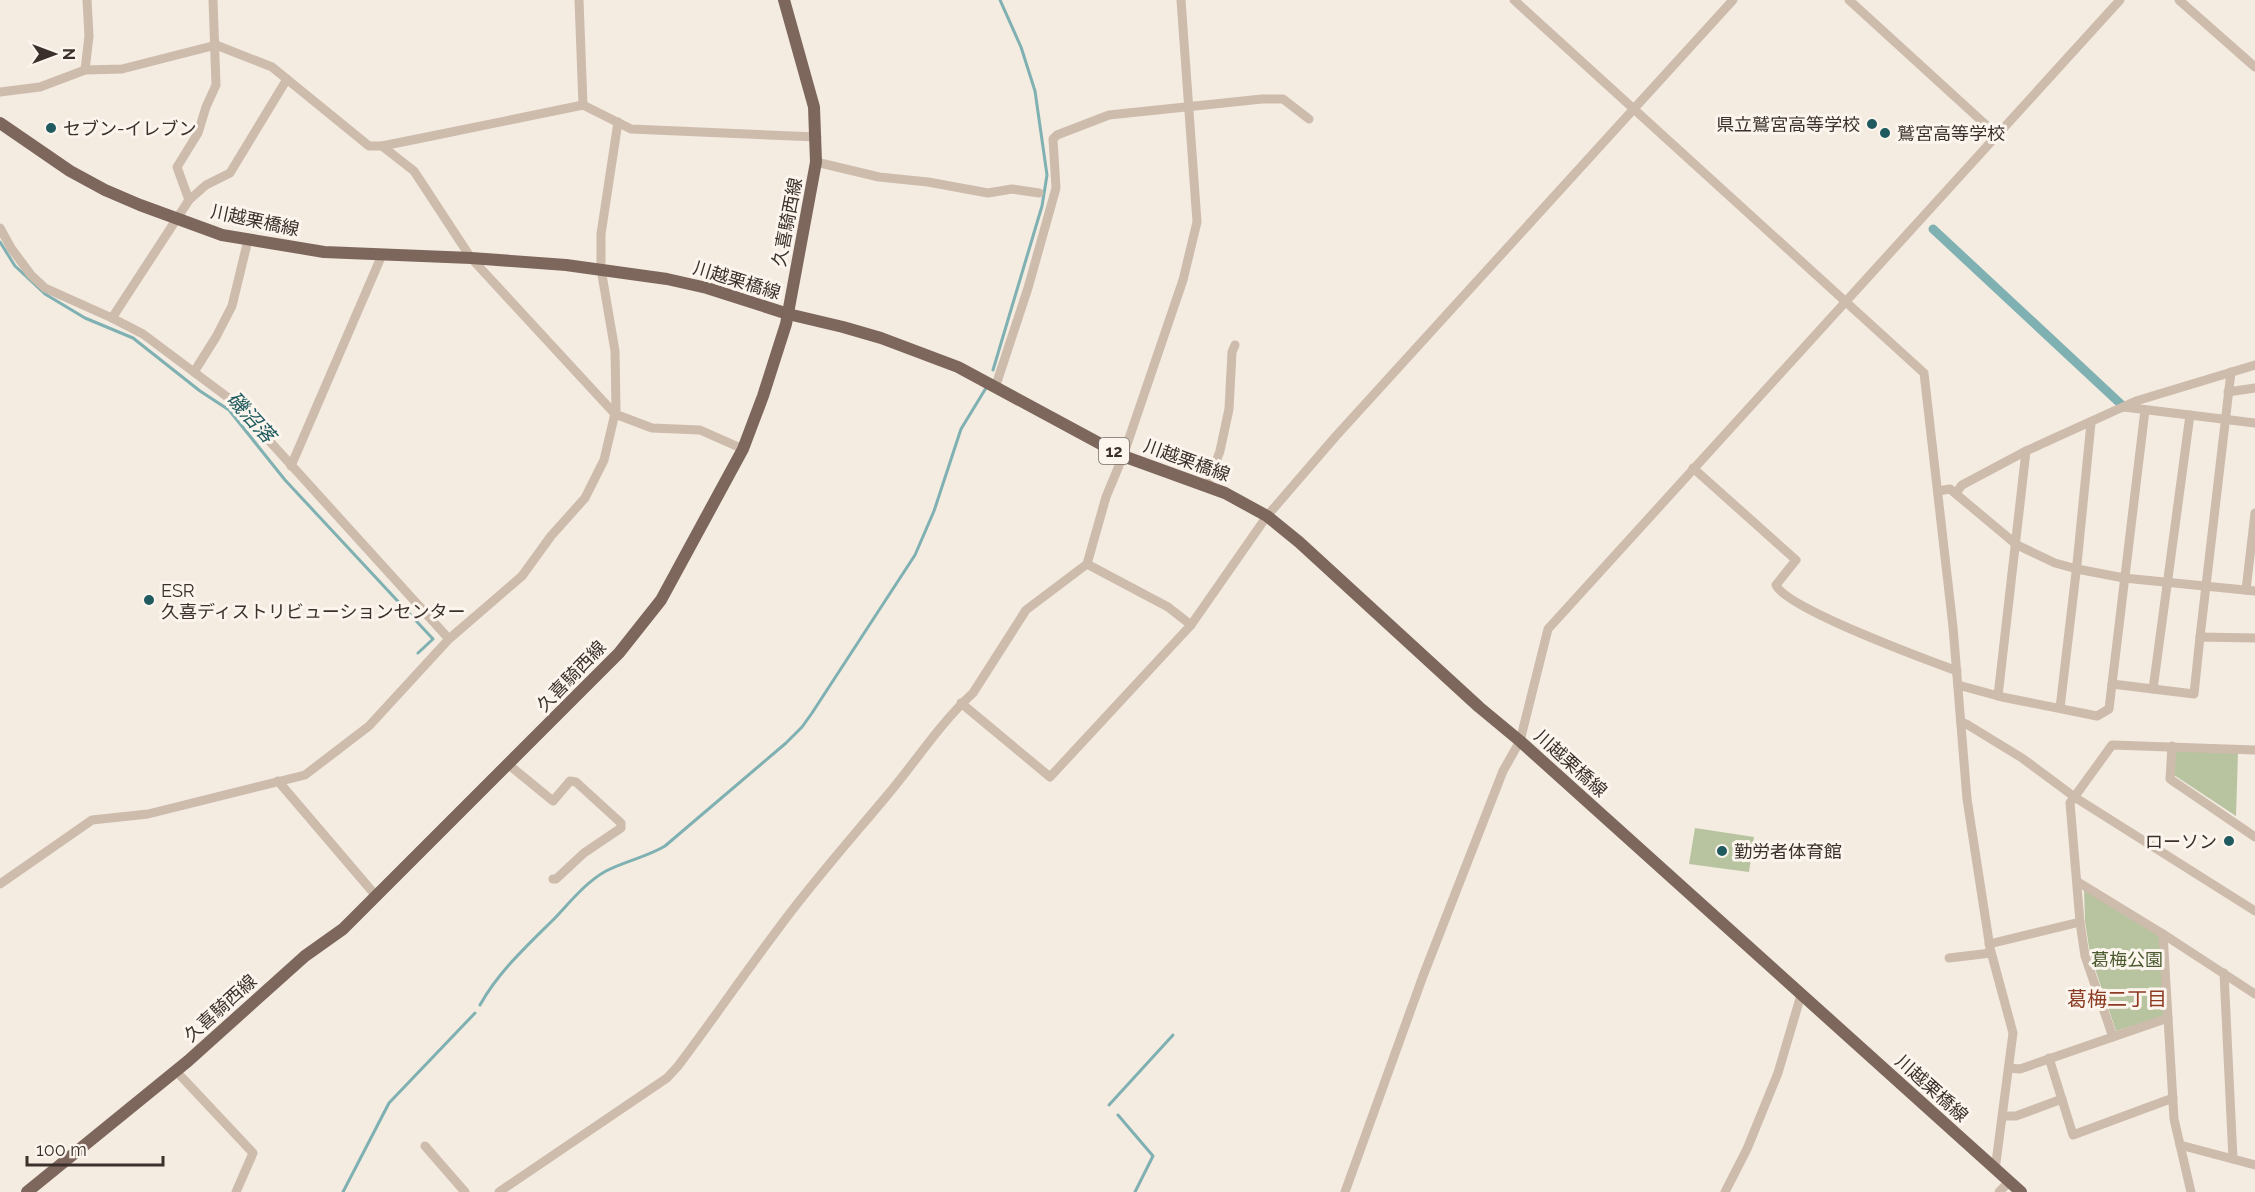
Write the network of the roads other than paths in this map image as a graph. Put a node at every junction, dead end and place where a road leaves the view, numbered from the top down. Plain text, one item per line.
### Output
1 (87, 0) edge
2 (213, 0) edge
3 (579, 0) edge
4 (784, 0) edge
5 (1181, 0) edge
6 (1514, 0) edge
7 (1733, 0) edge
8 (1849, 0) edge
9 (2120, 0) edge
10 (2179, 0) edge
11 (216, 45) junction
12 (2255, 67) edge
13 (85, 70) junction
14 (287, 79) junction
15 (0, 92) edge
16 (583, 105) junction
17 (1189, 108) junction
18 (1635, 109) junction
19 (1310, 119) dead end
20 (618, 122) junction
21 (0, 123) edge
22 (1997, 135) junction
23 (817, 137) junction
24 (382, 146) junction
25 (816, 162) junction
26 (1039, 194) dead end
27 (189, 200) junction
28 (178, 219) junction
29 (0, 228) edge
30 (248, 240) junction
31 (382, 255) junction
32 (471, 258) junction
33 (601, 268) junction
34 (1846, 300) junction
35 (788, 314) junction
36 (112, 318) junction
37 (1235, 345) dead end
38 (2255, 365) edge
39 (194, 372) junction
40 (2231, 372) junction
41 (996, 386) junction
42 (2255, 388) edge
43 (2228, 392) junction
44 (2124, 407) junction
45 (2145, 410) junction
46 (615, 414) junction
47 (2190, 415) junction
48 (2225, 420) junction
49 (2091, 423) junction
50 (2255, 423) edge
51 (743, 449) junction
52 (2026, 451) junction
53 (1123, 456) junction
54 (291, 466) junction
55 (1693, 468) junction
56 (1207, 486) junction
57 (1938, 491) junction
58 (1956, 493) junction
59 (2255, 513) edge
60 (1267, 516) junction
61 (2017, 545) junction
62 (1087, 564) junction
63 (2077, 569) junction
64 (2124, 578) junction
65 (2168, 582) junction
66 (2206, 586) junction
67 (2251, 591) edge
68 (1191, 625) junction
69 (2200, 637) junction
70 (2255, 638) edge
71 (449, 639) junction
72 (1957, 672) junction
73 (2112, 684) junction
74 (1958, 685) junction
75 (2153, 689) junction
76 (1998, 696) junction
77 (961, 704) junction
78 (2060, 708) junction
79 (1961, 722) junction
80 (1520, 741) junction
81 (2172, 746) junction
82 (2255, 750) edge
83 (509, 765) junction
84 (278, 781) junction
85 (2076, 798) junction
86 (2255, 837) edge
87 (553, 879) dead end
88 (2078, 882) junction
89 (0, 884) edge
90 (377, 897) junction
91 (2255, 911) edge
92 (2080, 922) junction
93 (2163, 934) junction
94 (1990, 949) junction
95 (1949, 958) dead end
96 (2224, 974) junction
97 (2255, 994) edge
98 (1801, 995) junction
99 (2168, 1018) junction
100 (2113, 1036) junction
101 (2049, 1058) junction
102 (2009, 1068) junction
103 (176, 1071) junction
104 (2173, 1098) junction
105 (2062, 1099) junction
106 (2002, 1116) junction
107 (2180, 1145) junction
108 (425, 1146) dead end
109 (2233, 1159) junction
110 (2255, 1165) edge
111 (1995, 1170) junction
112 (2009, 1182) junction
113 (2189, 1191) edge
114 (27, 1192) edge
115 (236, 1192) edge
116 (465, 1192) edge
117 (499, 1192) edge
118 (1345, 1192) edge
119 (1725, 1192) edge
120 (1999, 1192) edge
121 (2021, 1192) edge

1 - 13 street
2 - 11 street
3 - 16 street
4 - 23 main road, 久喜騎西線
5 - 17 street
6 - 18 street
7 - 18 street
8 - 22 street
9 - 22 street
10 - 12 street
11 - 13 street
11 - 14 street
11 - 27 street
13 - 15 street
14 - 24 street
14 - 27 street
16 - 20 street
16 - 24 street
17 - 19 street
17 - 41 street
17 - 53 street
18 - 34 street
18 - 60 street
20 - 23 street
20 - 33 street
21 - 28 main road, 川越栗橋線 / 12
22 - 34 street
23 - 25 main road, 久喜騎西線
24 - 32 street
25 - 26 street
25 - 35 main road, 久喜騎西線
27 - 28 street
28 - 30 main road, 川越栗橋線 / 12
28 - 36 street
29 - 36 street
30 - 31 main road, 川越栗橋線 / 12
30 - 39 street
31 - 32 main road, 川越栗橋線 / 12
31 - 54 street
32 - 33 main road, 川越栗橋線 / 12
32 - 46 street
33 - 35 main road, 川越栗橋線 / 12
33 - 46 street
34 - 55 street
34 - 57 street
35 - 41 main road, 川越栗橋線 / 12
35 - 51 main road, 久喜騎西線
36 - 39 street
37 - 56 street
38 - 40 street
39 - 54 street
40 - 43 street
40 - 44 street
41 - 53 main road, 川越栗橋線 / 12
42 - 43 street
43 - 48 street
44 - 45 street
44 - 49 street
45 - 47 street
45 - 64 street
46 - 51 street
46 - 71 street
47 - 48 street
47 - 65 street
48 - 50 street
48 - 66 street
49 - 52 street
49 - 63 street
51 - 83 main road, 久喜騎西線
52 - 58 street
52 - 61 street
53 - 56 main road, 川越栗橋線 / 12
53 - 62 street
54 - 71 street
55 - 72 street
55 - 80 street
56 - 60 main road, 川越栗橋線 / 12
57 - 58 street
57 - 72 street
58 - 61 street
59 - 67 street
60 - 68 street
60 - 80 main road, 川越栗橋線 / 12
61 - 63 street
61 - 76 street
62 - 68 street
62 - 77 street
63 - 64 street
63 - 78 street
64 - 65 street
64 - 73 street
65 - 66 street
65 - 75 street
66 - 67 street
66 - 69 street
68 - 77 street
69 - 70 street
69 - 75 street
71 - 84 street
72 - 74 street
73 - 75 street
73 - 78 street
74 - 76 street
74 - 79 street
76 - 78 street
77 - 117 street
79 - 85 street
79 - 94 street
80 - 98 main road, 川越栗橋線 / 12
80 - 118 street
81 - 82 street
81 - 85 street
81 - 86 street
83 - 87 street
83 - 90 main road, 久喜騎西線
84 - 89 street
84 - 90 street
85 - 88 street
85 - 91 street
88 - 92 street
88 - 93 street
90 - 103 main road, 久喜騎西線
92 - 94 street
92 - 100 street
93 - 96 street
93 - 99 street
94 - 95 street
94 - 102 street
96 - 97 street
96 - 109 street
98 - 111 main road, 川越栗橋線 / 12
98 - 119 street
99 - 100 street
99 - 104 street
100 - 101 street
101 - 102 street
101 - 105 street
102 - 106 street
103 - 114 main road, 久喜騎西線
103 - 115 street
104 - 105 street
104 - 107 street
105 - 106 street
106 - 111 street
107 - 109 street
107 - 113 street
108 - 116 street
109 - 110 street
111 - 112 main road, 川越栗橋線 / 12
112 - 120 street
112 - 121 main road, 川越栗橋線 / 12

